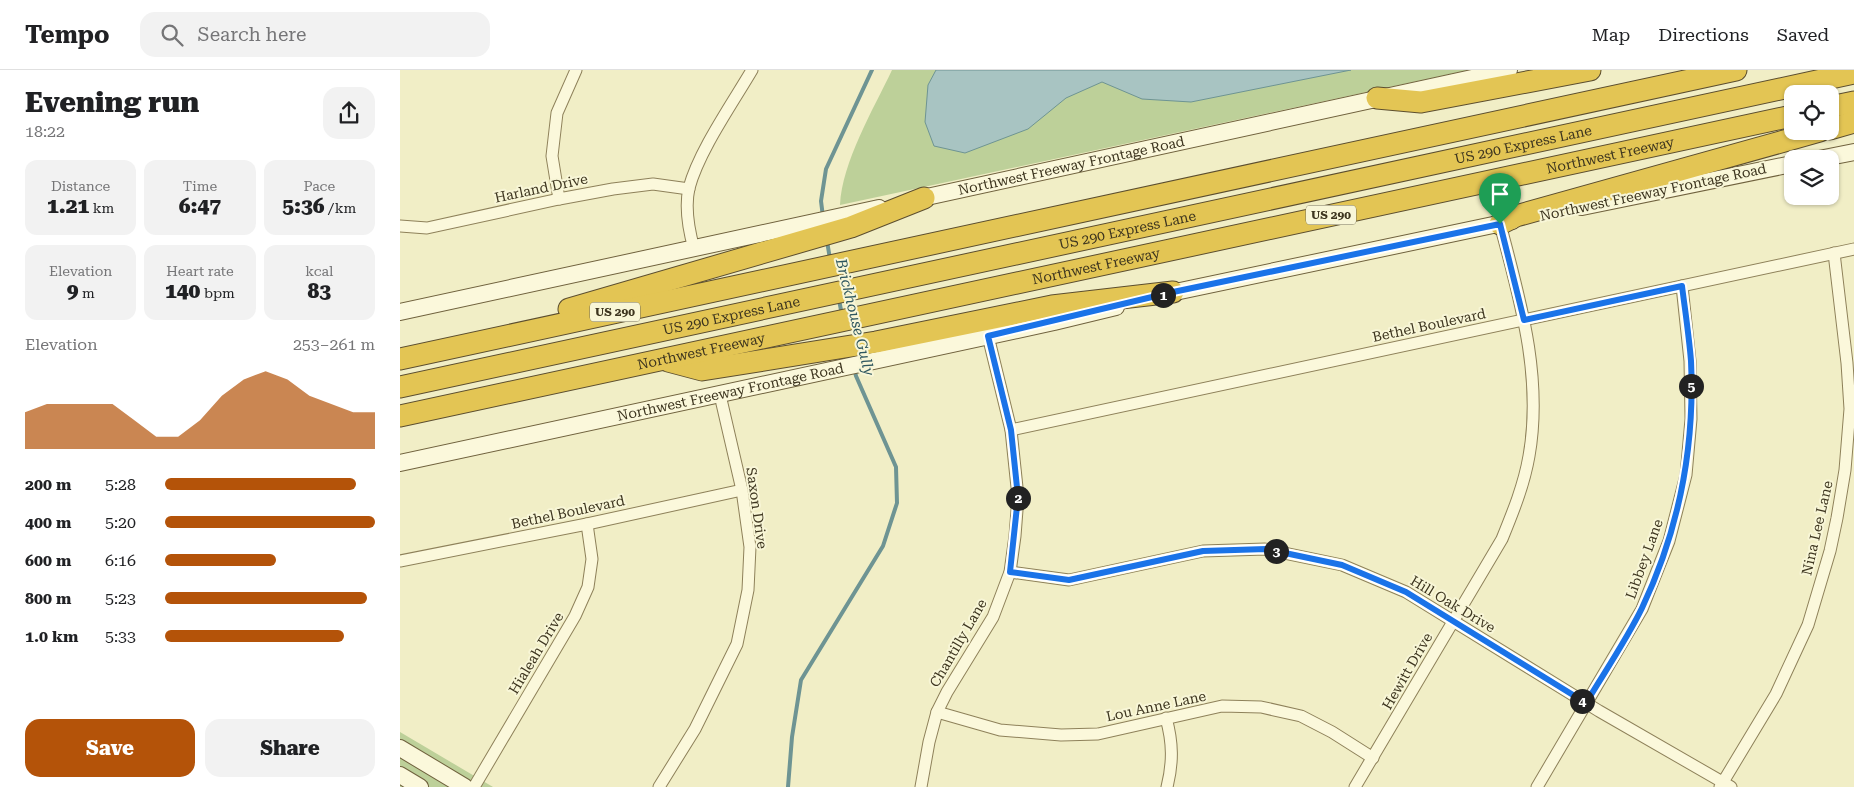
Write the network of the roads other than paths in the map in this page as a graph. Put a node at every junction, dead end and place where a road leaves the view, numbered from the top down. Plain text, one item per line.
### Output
1 (576, 70) edge
2 (752, 70) edge
3 (1509, 70) edge
4 (1590, 70) edge
5 (1736, 70) edge
6 (1854, 73) edge
7 (1377, 98) junction
8 (1854, 102) edge
9 (1839, 106) edge
10 (1784, 118) edge
11 (1854, 122) edge
12 (1839, 126) edge
13 (1788, 140) edge
14 (1854, 152) edge
15 (1839, 155) edge
16 (1784, 166) edge
17 (689, 189) junction
18 (924, 198) joint
19 (559, 199) junction
20 (1500, 224) junction
21 (400, 226) edge
22 (797, 235) junction
23 (694, 248) junction
24 (1854, 248) edge
25 (1834, 253) junction
26 (1682, 286) junction
27 (1173, 292) junction
28 (400, 312) edge
29 (1524, 320) junction
30 (988, 336) junction
31 (878, 351) junction
32 (425, 353) junction
33 (400, 359) edge
34 (663, 360) junction
35 (400, 388) edge
36 (720, 395) junction
37 (400, 416) edge
38 (1011, 430) junction
39 (400, 463) edge
40 (742, 490) junction
41 (587, 524) junction
42 (400, 561) edge
43 (1010, 572) junction
44 (1454, 622) junction
45 (1586, 703) junction
46 (937, 712) junction
47 (1166, 718) junction
48 (400, 748) edge
49 (1373, 758) junction
50 (400, 775) edge
51 (1725, 785) edge
52 (420, 787) edge
53 (465, 787) edge
54 (474, 787) edge
55 (659, 787) edge
56 (921, 787) edge
57 (1167, 787) edge
58 (1355, 787) edge
59 (1537, 787) edge

1 - 19 street
2 - 17 street
3 - 7 main road, Northwest Freeway Frontage Road
4 - 7 highway
5 - 32 highway, US 290
6 - 35 highway, US 290 Express Lane
7 - 18 main road, Northwest Freeway Frontage Road
8 - 9 highway
10 - 34 highway, Northwest Freeway / US 290
11 - 12 highway
13 - 20 highway
14 - 15 main road
16 - 20 main road, Northwest Freeway Frontage Road
17 - 19 street, Harland Drive
17 - 23 street
18 - 22 highway
19 - 21 street, Harland Drive
20 - 27 main road, Northwest Freeway Frontage Road
20 - 29 street, Hewitt Drive
22 - 23 main road
22 - 32 highway
23 - 28 main road
24 - 25 street, Bethel Boulevard
25 - 26 street, Bethel Boulevard
25 - 51 street, Nina Lee Lane
26 - 29 street, Bethel Boulevard
26 - 45 street, Libbey Lane
27 - 30 main road, Northwest Freeway Frontage Road
27 - 31 highway
29 - 38 street, Bethel Boulevard
29 - 44 street, Hewitt Drive
30 - 31 main road, Northwest Freeway Frontage Road
30 - 38 street, Chantilly Lane
31 - 34 highway
31 - 36 main road, Northwest Freeway Frontage Road
32 - 33 highway, US 290
34 - 37 highway, Northwest Freeway / US 290
36 - 39 main road, Northwest Freeway Frontage Road
36 - 40 street, Saxon Drive
38 - 43 street, Chantilly Lane
40 - 41 street, Bethel Boulevard
40 - 55 street, Saxon Drive
41 - 42 street, Bethel Boulevard
41 - 54 street, Hialeah Drive
43 - 44 street, Hill Oak Drive
43 - 46 street, Chantilly Lane
44 - 45 street, Hill Oak Drive
44 - 49 street, Hewitt Drive
45 - 51 street, Hill Oak Drive
45 - 59 street, Libbey Lane
46 - 47 street, Lou Anne Lane
46 - 56 street, Chantilly Lane
47 - 49 street, Lou Anne Lane
47 - 57 street
48 - 53 main road
49 - 58 street, Hewitt Drive
50 - 52 main road

